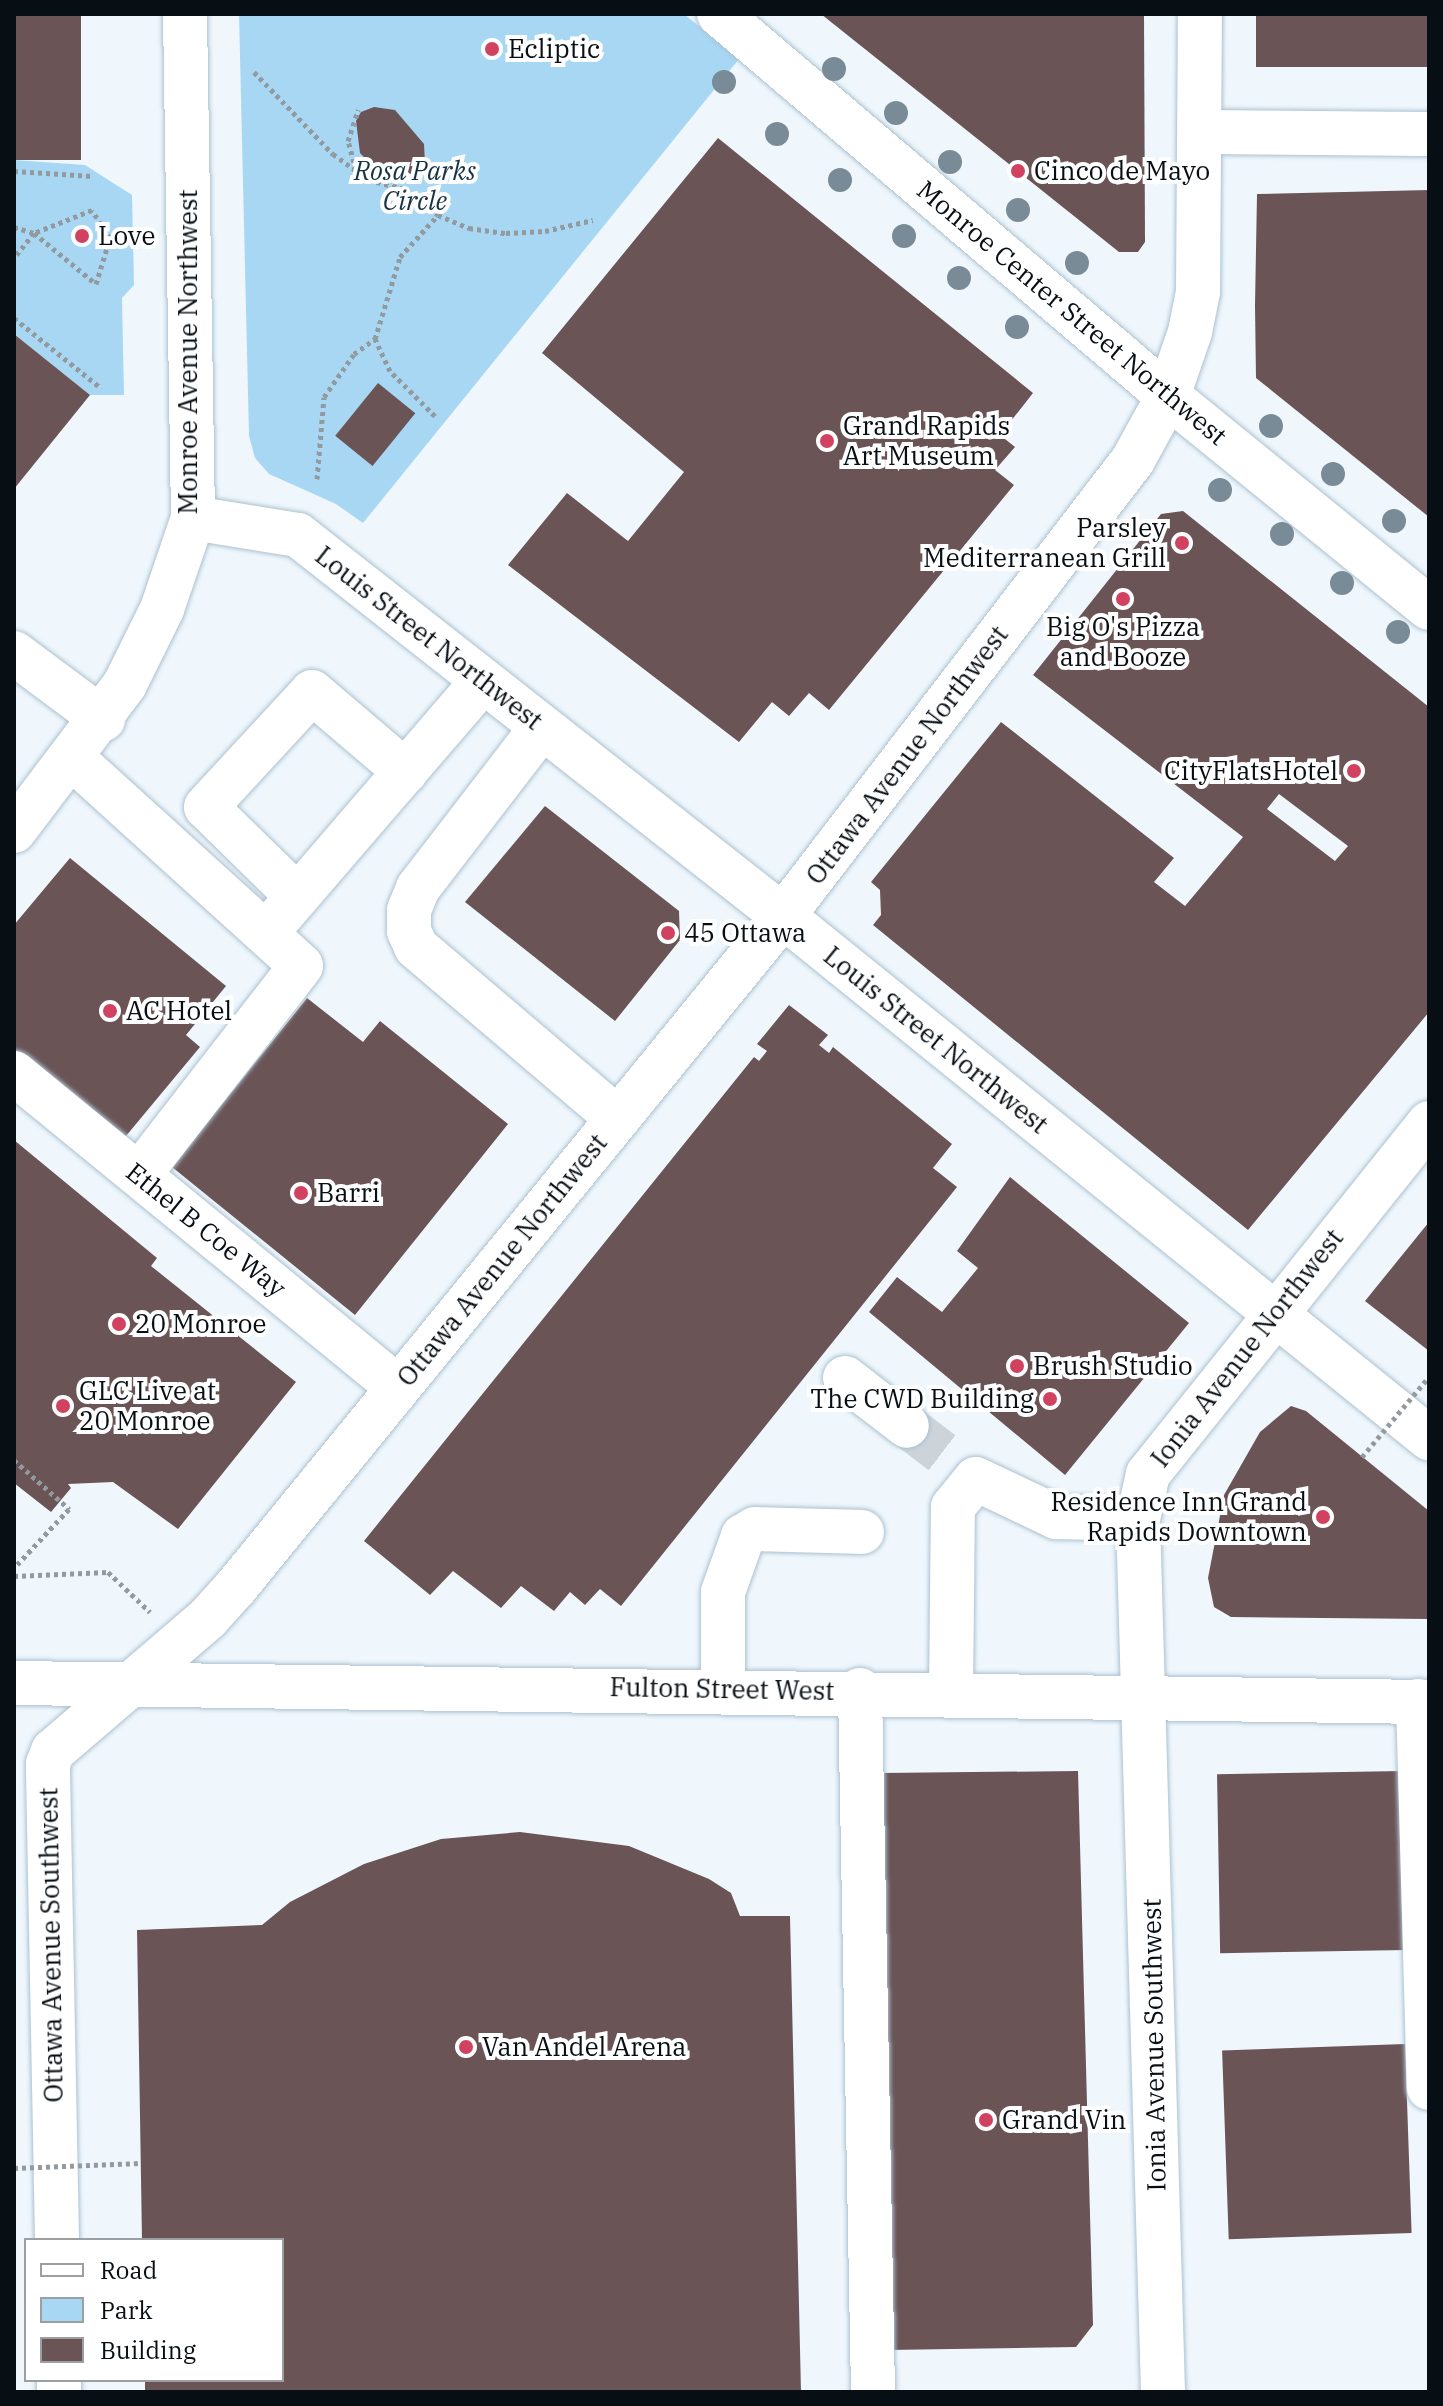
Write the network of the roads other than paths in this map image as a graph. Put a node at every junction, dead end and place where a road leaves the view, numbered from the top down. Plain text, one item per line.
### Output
1 (185, 14) edge
2 (1200, 14) edge
3 (721, 15) edge
4 (1201, 132) junction
5 (1429, 134) edge
6 (1168, 396) junction
7 (193, 518) junction
8 (1429, 608) edge
9 (14, 653) edge
10 (483, 681) junction
11 (103, 719) junction
12 (542, 727) junction
13 (72, 758) junction
14 (406, 772) junction
15 (14, 831) edge
16 (297, 896) junction
17 (783, 916) junction
18 (268, 932) junction
19 (14, 1073) edge
20 (618, 1119) junction
21 (1429, 1123) edge
22 (139, 1175) junction
23 (1273, 1313) junction
24 (845, 1378) dead end
25 (398, 1387) junction
26 (907, 1426) tunnel mouth
27 (1429, 1438) edge
28 (1138, 1519) junction
29 (862, 1532) dead end
30 (14, 1683) edge
31 (128, 1684) junction
32 (723, 1689) junction
33 (860, 1690) junction
34 (951, 1692) junction
35 (1145, 1698) junction
36 (1423, 1702) edge
37 (1429, 2088) edge
38 (57, 2238) edge
39 (873, 2392) edge
40 (1163, 2392) edge

1 - 7 street, Monroe Avenue Northwest
2 - 4 street, Ottawa Avenue Northwest
3 - 6 street, Monroe Center Street Northwest
4 - 5 street
4 - 6 street, Ottawa Avenue Northwest
6 - 8 street, Monroe Center Street Northwest
6 - 17 street, Ottawa Avenue Northwest
7 - 10 street, Louis Street Northwest
7 - 11 street, Monroe Avenue Northwest
9 - 11 street
10 - 12 street, Louis Street Northwest
10 - 14 street
11 - 13 street, Monroe Avenue Northwest
12 - 17 street, Louis Street Northwest
12 - 20 street
13 - 15 street, Monroe Avenue Northwest
13 - 18 street
14 - 16 street
14 - 16 street
16 - 18 street
17 - 20 street, Ottawa Avenue Northwest
17 - 23 street, Louis Street Northwest
18 - 22 street
19 - 22 street, Ethel B Coe Way
20 - 25 street, Ottawa Avenue Northwest
21 - 23 street, Ionia Avenue Northwest
22 - 25 street, Ethel B Coe Way
23 - 27 street, Louis Street Northwest
23 - 28 street, Ionia Avenue Northwest
24 - 26 street
25 - 31 street, Ottawa Avenue Northwest
28 - 34 street
28 - 35 street, Ionia Avenue Northwest
29 - 32 street
30 - 31 street, Fulton Street West
31 - 32 street, Fulton Street West
31 - 38 street, Ottawa Avenue Southwest
32 - 33 street, Fulton Street West
33 - 34 street, Fulton Street West
33 - 39 street
34 - 35 street, Fulton Street West
35 - 36 street, Fulton Street West
35 - 40 street, Ionia Avenue Southwest
36 - 37 street

